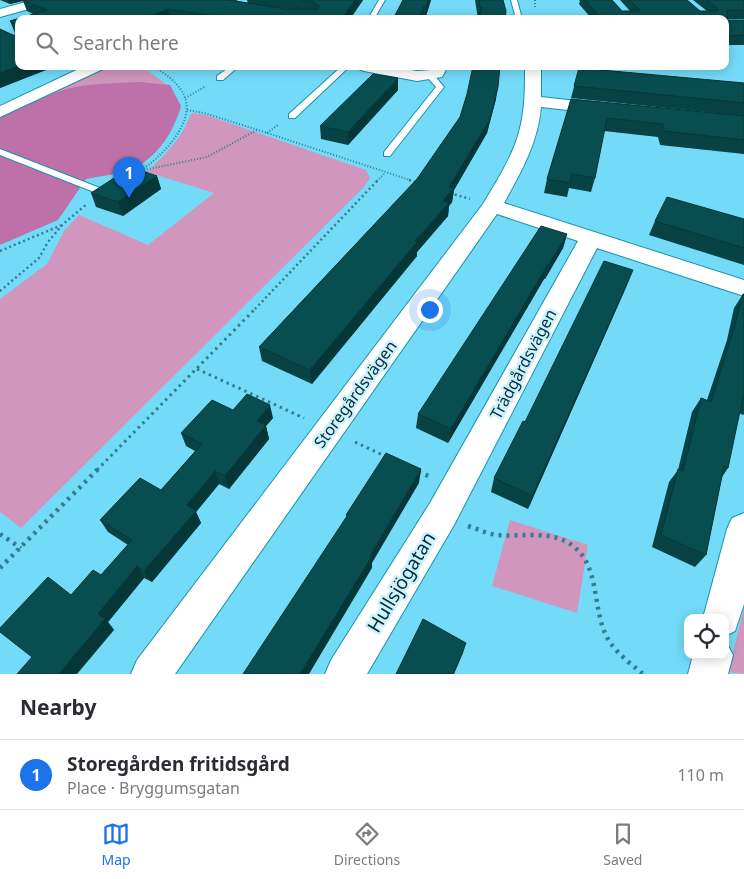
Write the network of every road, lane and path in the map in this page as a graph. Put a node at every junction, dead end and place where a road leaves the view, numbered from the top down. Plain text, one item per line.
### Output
1 (47, 0) edge
2 (382, 0) edge
3 (514, 0) edge
4 (0, 3) edge
5 (14, 9) junction
6 (0, 13) edge
7 (373, 15) edge
8 (518, 15) edge
9 (89, 70) edge
10 (231, 70) edge
11 (343, 70) edge
12 (385, 70) edge
13 (533, 70) edge
14 (436, 71) edge
15 (220, 78) joint
16 (185, 98) dead end
17 (533, 101) junction
18 (187, 110) dead end
19 (619, 110) edge
20 (0, 112) edge
21 (292, 116) dead end
22 (258, 130) junction
23 (0, 152) edge
24 (387, 154) dead end
25 (144, 170) edge
26 (385, 173) junction
27 (421, 184) edge
28 (102, 192) edge
29 (447, 192) edge
30 (492, 206) junction
31 (63, 224) dead end
32 (590, 239) junction
33 (0, 251) edge
34 (744, 288) edge
35 (449, 502) junction
36 (744, 529) edge
37 (0, 534) edge
38 (21, 548) junction
39 (0, 568) edge
40 (723, 614) edge
41 (712, 659) edge
42 (151, 674) edge
43 (345, 674) edge
44 (643, 674) edge
45 (708, 674) edge

1 - 5 street
2 - 7 lane
3 - 8 lane
4 - 5 street
5 - 6 street
9 - 20 street
10 - 15 lane
11 - 21 lane
12 - 14 street
13 - 17 street, Storegårdsvägen
14 - 24 lane
15 - 16 path
17 - 19 street
17 - 30 street, Storegårdsvägen
18 - 22 path
22 - 25 path
22 - 26 path
23 - 28 lane
26 - 27 path
26 - 38 path
29 - 30 path
30 - 32 street
30 - 42 street, Storegårdsvägen
31 - 33 path
32 - 34 street
32 - 35 street, Trädgårdsvägen
35 - 43 street, Hullsjögatan
35 - 44 path
36 - 40 street
37 - 38 path
38 - 39 path
41 - 45 street

